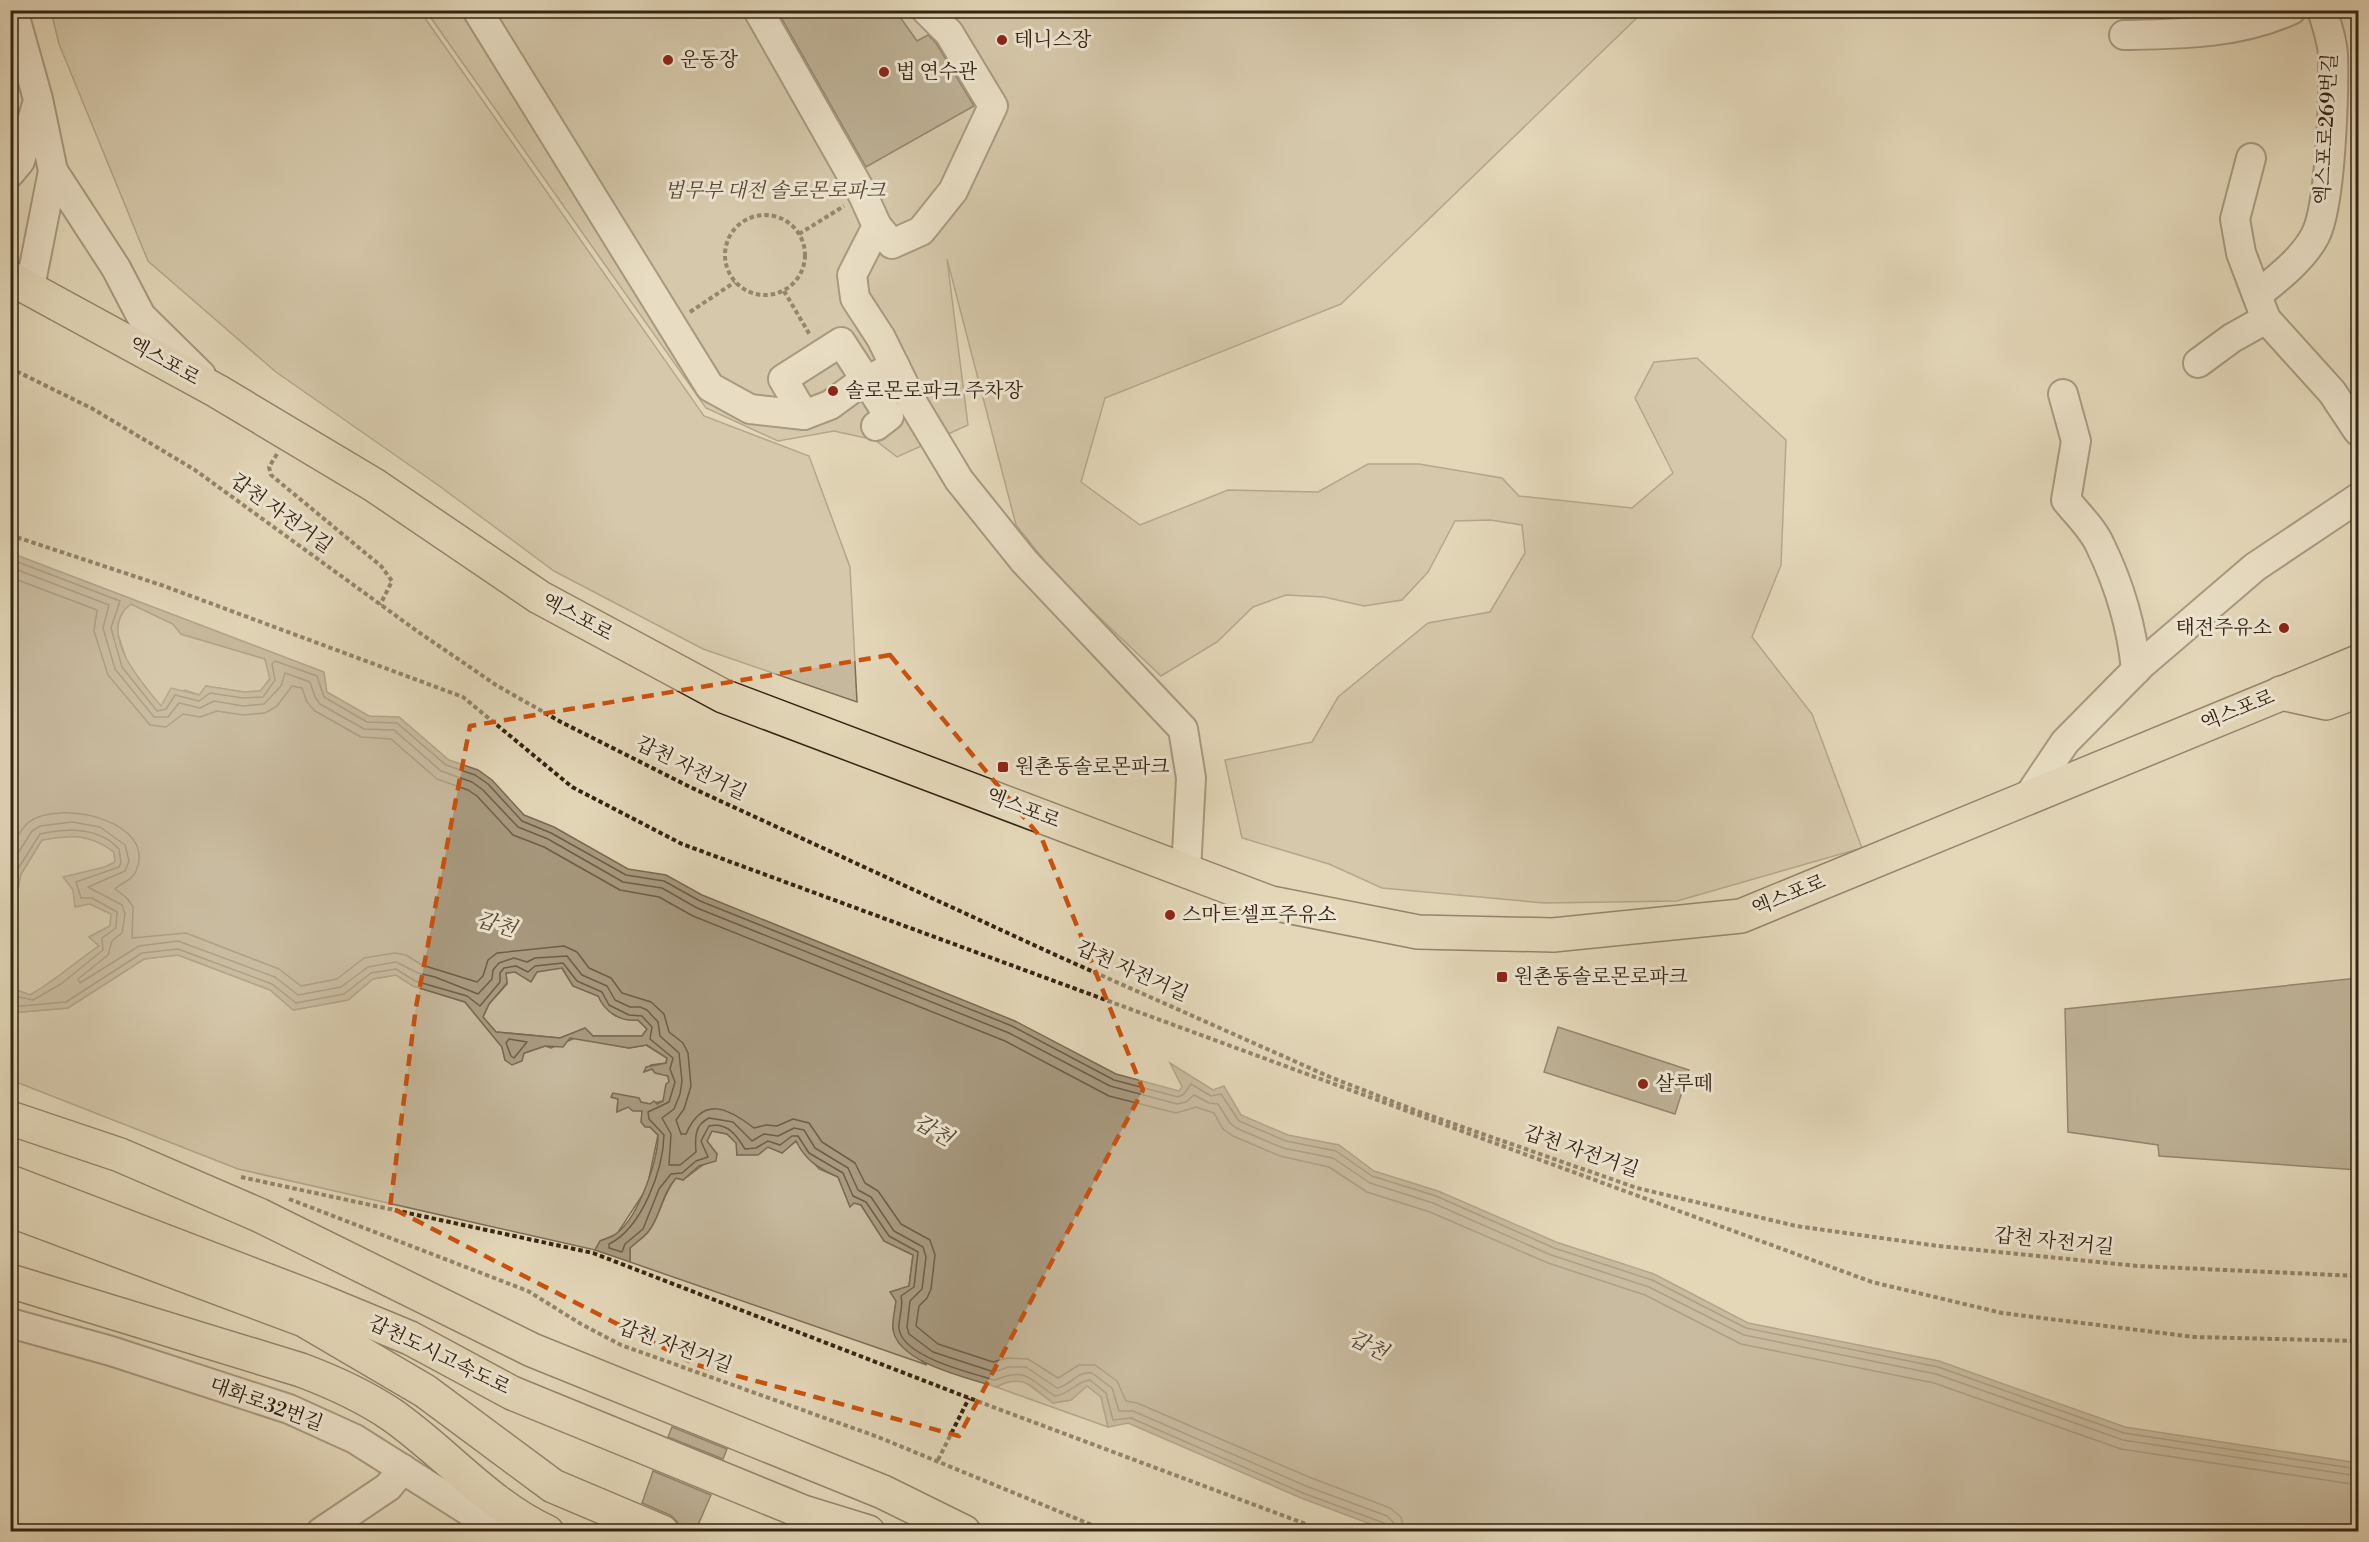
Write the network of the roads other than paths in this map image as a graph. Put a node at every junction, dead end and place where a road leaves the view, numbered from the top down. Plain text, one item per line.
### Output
1 (13, 10) edge
2 (477, 10) edge
3 (758, 10) edge
4 (926, 10) edge
5 (2291, 10) edge
6 (2322, 10) edge
7 (2124, 35) dead end
8 (38, 99) junction
9 (2251, 158) dead end
10 (53, 171) junction
11 (10, 172) edge
12 (877, 226) junction
13 (20, 283) edge
14 (2261, 307) junction
15 (2198, 363) dead end
16 (895, 366) junction
17 (866, 381) junction
18 (218, 391) junction
19 (2063, 394) dead end
20 (804, 415) junction
21 (876, 426) dead end
22 (2358, 431) edge
23 (2358, 498) edge
24 (2358, 662) edge
25 (2136, 670) junction
26 (2358, 691) edge
27 (2281, 693) junction
28 (2028, 797) junction
29 (1186, 871) junction
30 (10, 1118) edge
31 (10, 1182) edge
32 (10, 1209) edge
33 (10, 1281) edge
34 (10, 1323) edge
35 (403, 1469) junction
36 (321, 1532) edge
37 (502, 1532) edge
38 (547, 1532) edge
39 (663, 1532) edge
40 (868, 1532) edge
41 (964, 1532) edge

1 - 8 street
2 - 20 street
3 - 12 street
4 - 12 street
5 - 7 street
6 - 14 street, 엑스포로269번길
8 - 10 street
8 - 11 street
9 - 14 street
10 - 13 street
10 - 18 street
12 - 16 street
13 - 18 main road, 엑스포로
14 - 15 street, 엑스포로269번길
14 - 22 street
16 - 17 street
16 - 29 street
17 - 20 street
17 - 20 street
17 - 21 street
18 - 29 main road, 엑스포로
19 - 25 street
23 - 25 street
24 - 27 main road, 엑스포로
25 - 28 street
26 - 27 main road
27 - 28 main road, 엑스포로
28 - 29 main road, 엑스포로
30 - 41 main road
31 - 40 main road, 갑천도시고속도로
32 - 39 main road, 갑천도시고속도로
33 - 38 main road
34 - 35 street, 대화로32번길
35 - 36 street
35 - 37 street, 대화로32번길

